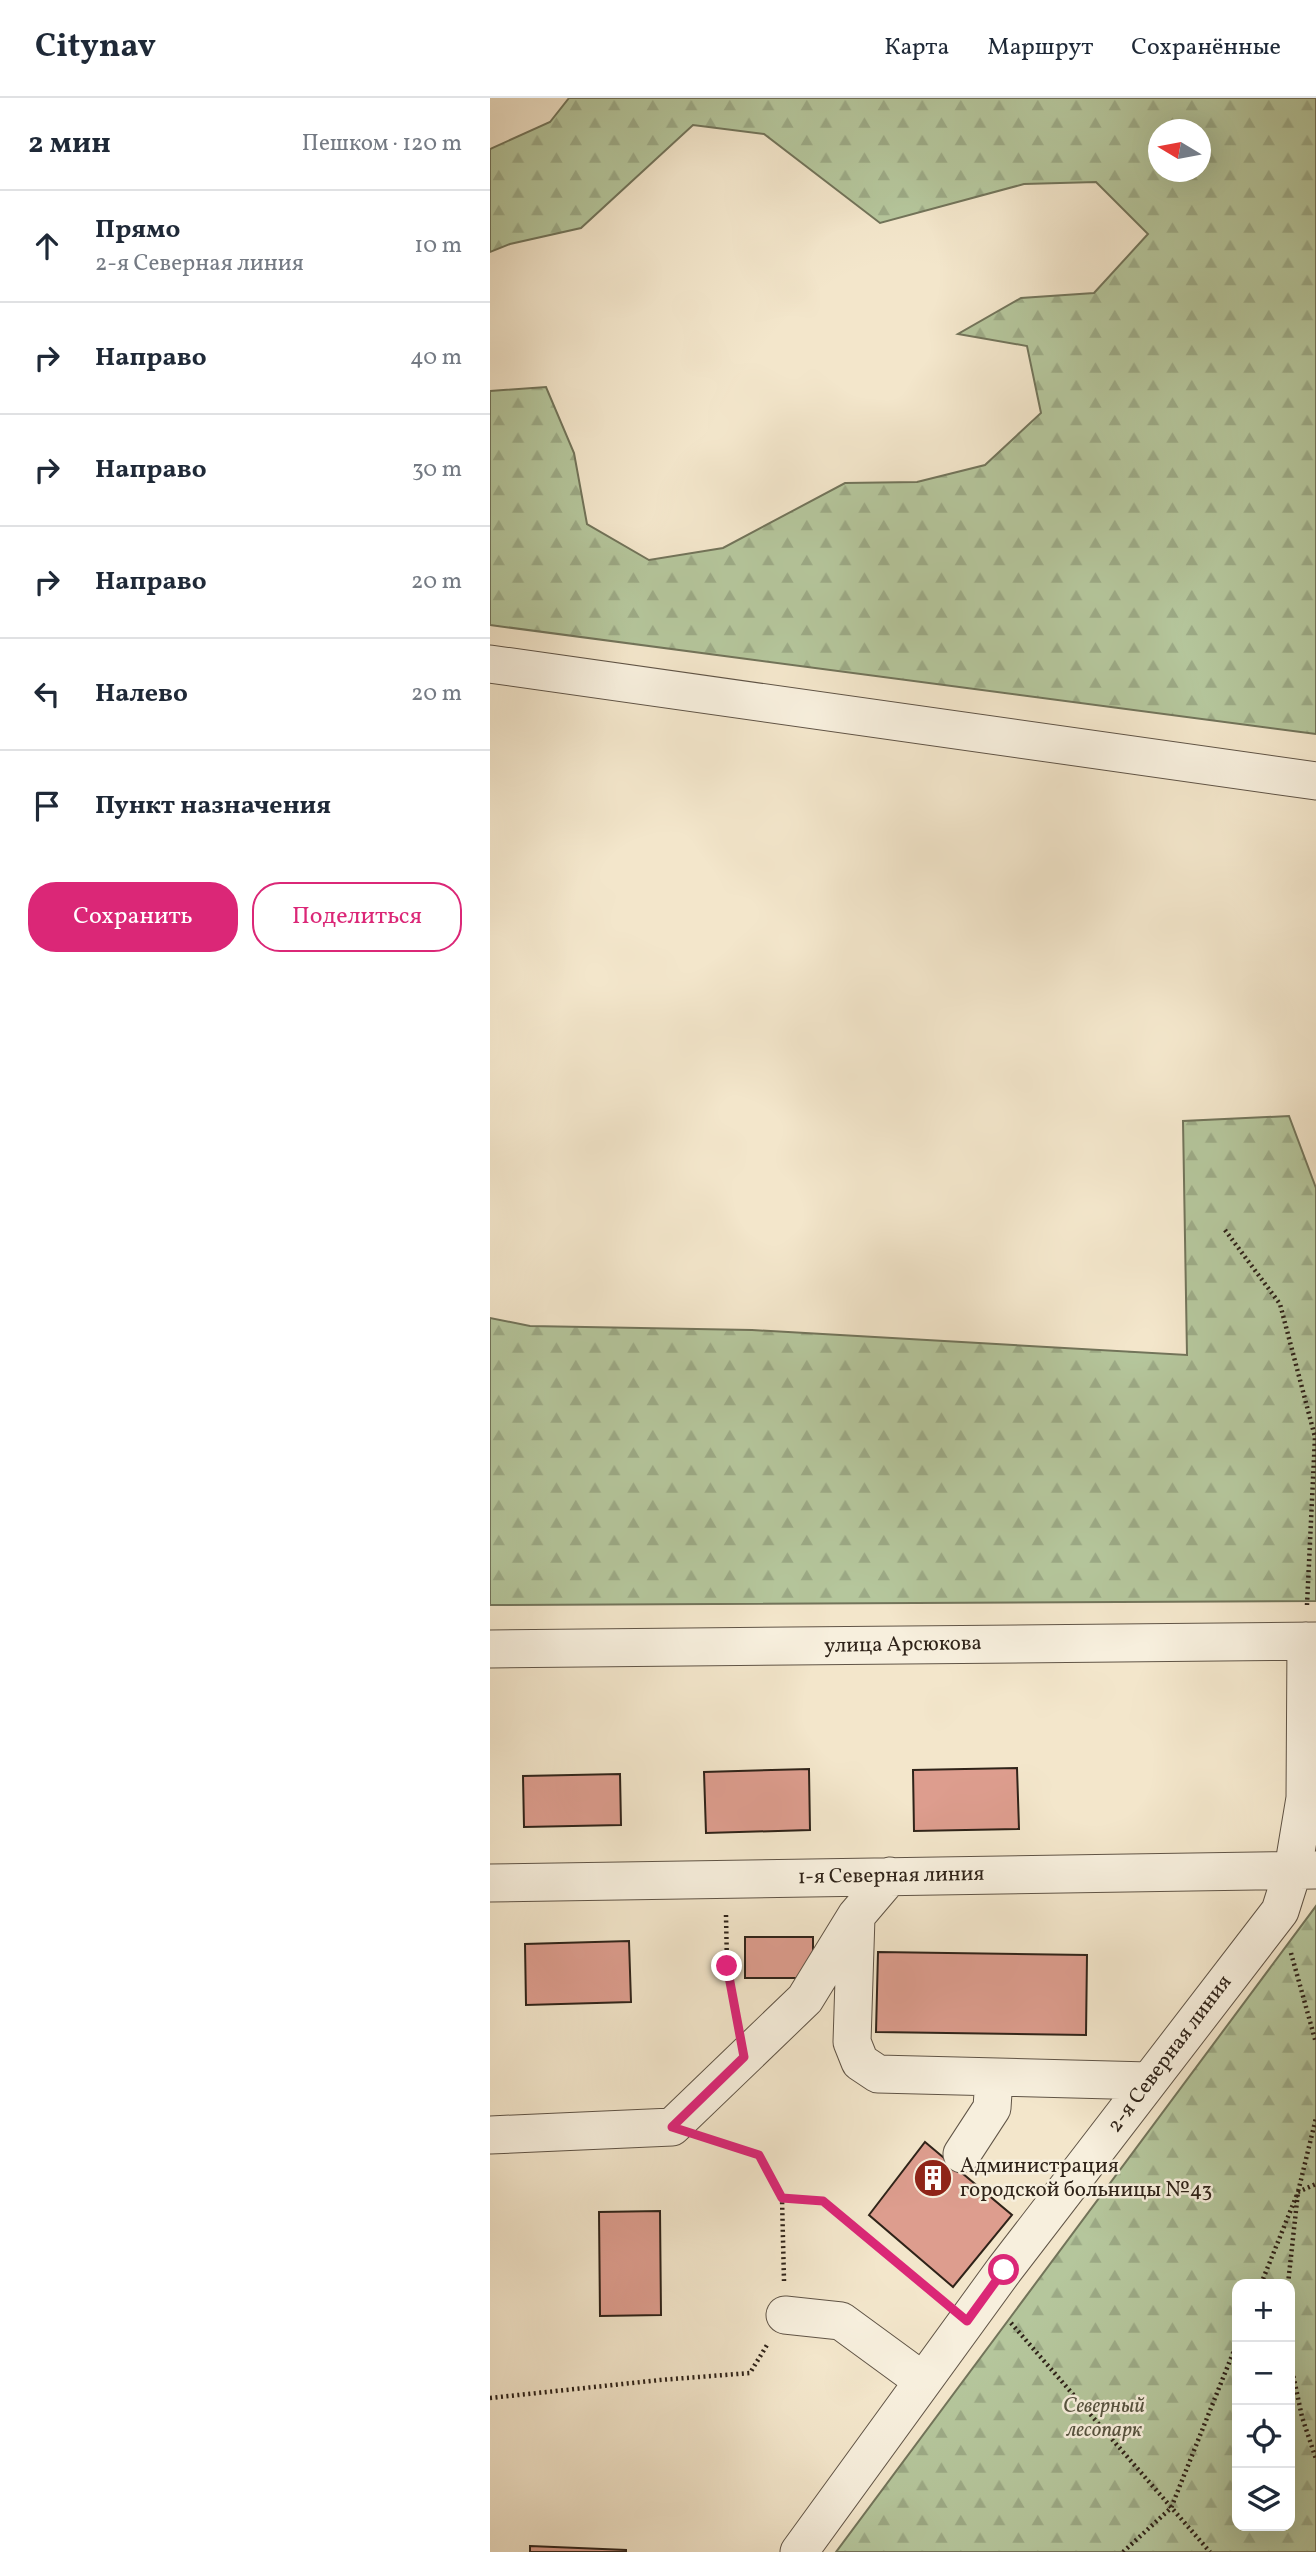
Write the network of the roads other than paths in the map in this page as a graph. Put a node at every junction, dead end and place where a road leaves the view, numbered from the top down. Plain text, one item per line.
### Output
1 (490, 664) edge
2 (1316, 781) edge
3 (1311, 1641) edge
4 (490, 1649) edge
5 (1305, 1870) edge
6 (890, 1876) junction
7 (490, 1883) edge
8 (856, 1916) junction
9 (994, 2077) junction
10 (1149, 2081) junction
11 (490, 2136) edge
12 (962, 2154) dead end
13 (785, 2315) road end
14 (923, 2381) junction
15 (799, 2552) edge

1 - 2 street
3 - 4 street, улица Арсюкова
3 - 5 street, 2-я Северная линия
5 - 6 street, 1-я Северная линия
5 - 10 street, 2-я Северная линия
6 - 7 street, 1-я Северная линия
6 - 8 street
8 - 9 street
8 - 11 street
9 - 10 street
9 - 12 street
10 - 14 street, 2-я Северная линия
13 - 14 street
14 - 15 street, 2-я Северная линия

